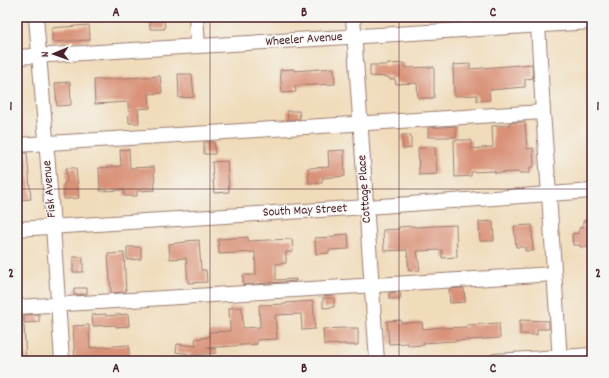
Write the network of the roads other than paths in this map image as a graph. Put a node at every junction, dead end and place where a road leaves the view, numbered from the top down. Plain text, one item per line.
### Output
1 (36, 17) edge
2 (196, 17) edge
3 (353, 17) edge
4 (592, 22) edge
5 (538, 25) junction
6 (355, 36) junction
7 (198, 46) junction
8 (39, 56) junction
9 (17, 58) edge
10 (543, 112) junction
11 (361, 124) junction
12 (46, 143) junction
13 (17, 145) edge
14 (592, 191) edge
15 (549, 194) junction
16 (367, 207) junction
17 (53, 226) junction
18 (17, 228) edge
19 (554, 274) junction
20 (372, 285) junction
21 (58, 304) junction
22 (17, 307) edge
23 (592, 355) edge
24 (560, 359) edge
25 (62, 361) edge
26 (376, 361) edge
27 (495, 361) edge

1 - 8 street, Fisk Avenue
2 - 7 street
3 - 6 street, Cottage Place
4 - 5 street, Wheeler Avenue
5 - 6 street, Wheeler Avenue
5 - 10 street
6 - 7 street, Wheeler Avenue
6 - 11 street, Cottage Place
7 - 8 street, Wheeler Avenue
8 - 9 street, Wheeler Avenue
8 - 12 street, Fisk Avenue
10 - 11 street
10 - 15 street
11 - 12 street
11 - 16 street, Cottage Place
12 - 13 street
12 - 17 street, Fisk Avenue
14 - 15 street, South May Street
15 - 16 street, South May Street
15 - 19 street
16 - 17 street, South May Street
16 - 20 street, Cottage Place
17 - 18 street, South May Street
17 - 21 street, Fisk Avenue
19 - 20 street
19 - 24 street
20 - 21 street
20 - 26 street, Cottage Place
21 - 22 street
21 - 25 street, Fisk Avenue
23 - 24 street
24 - 27 street

